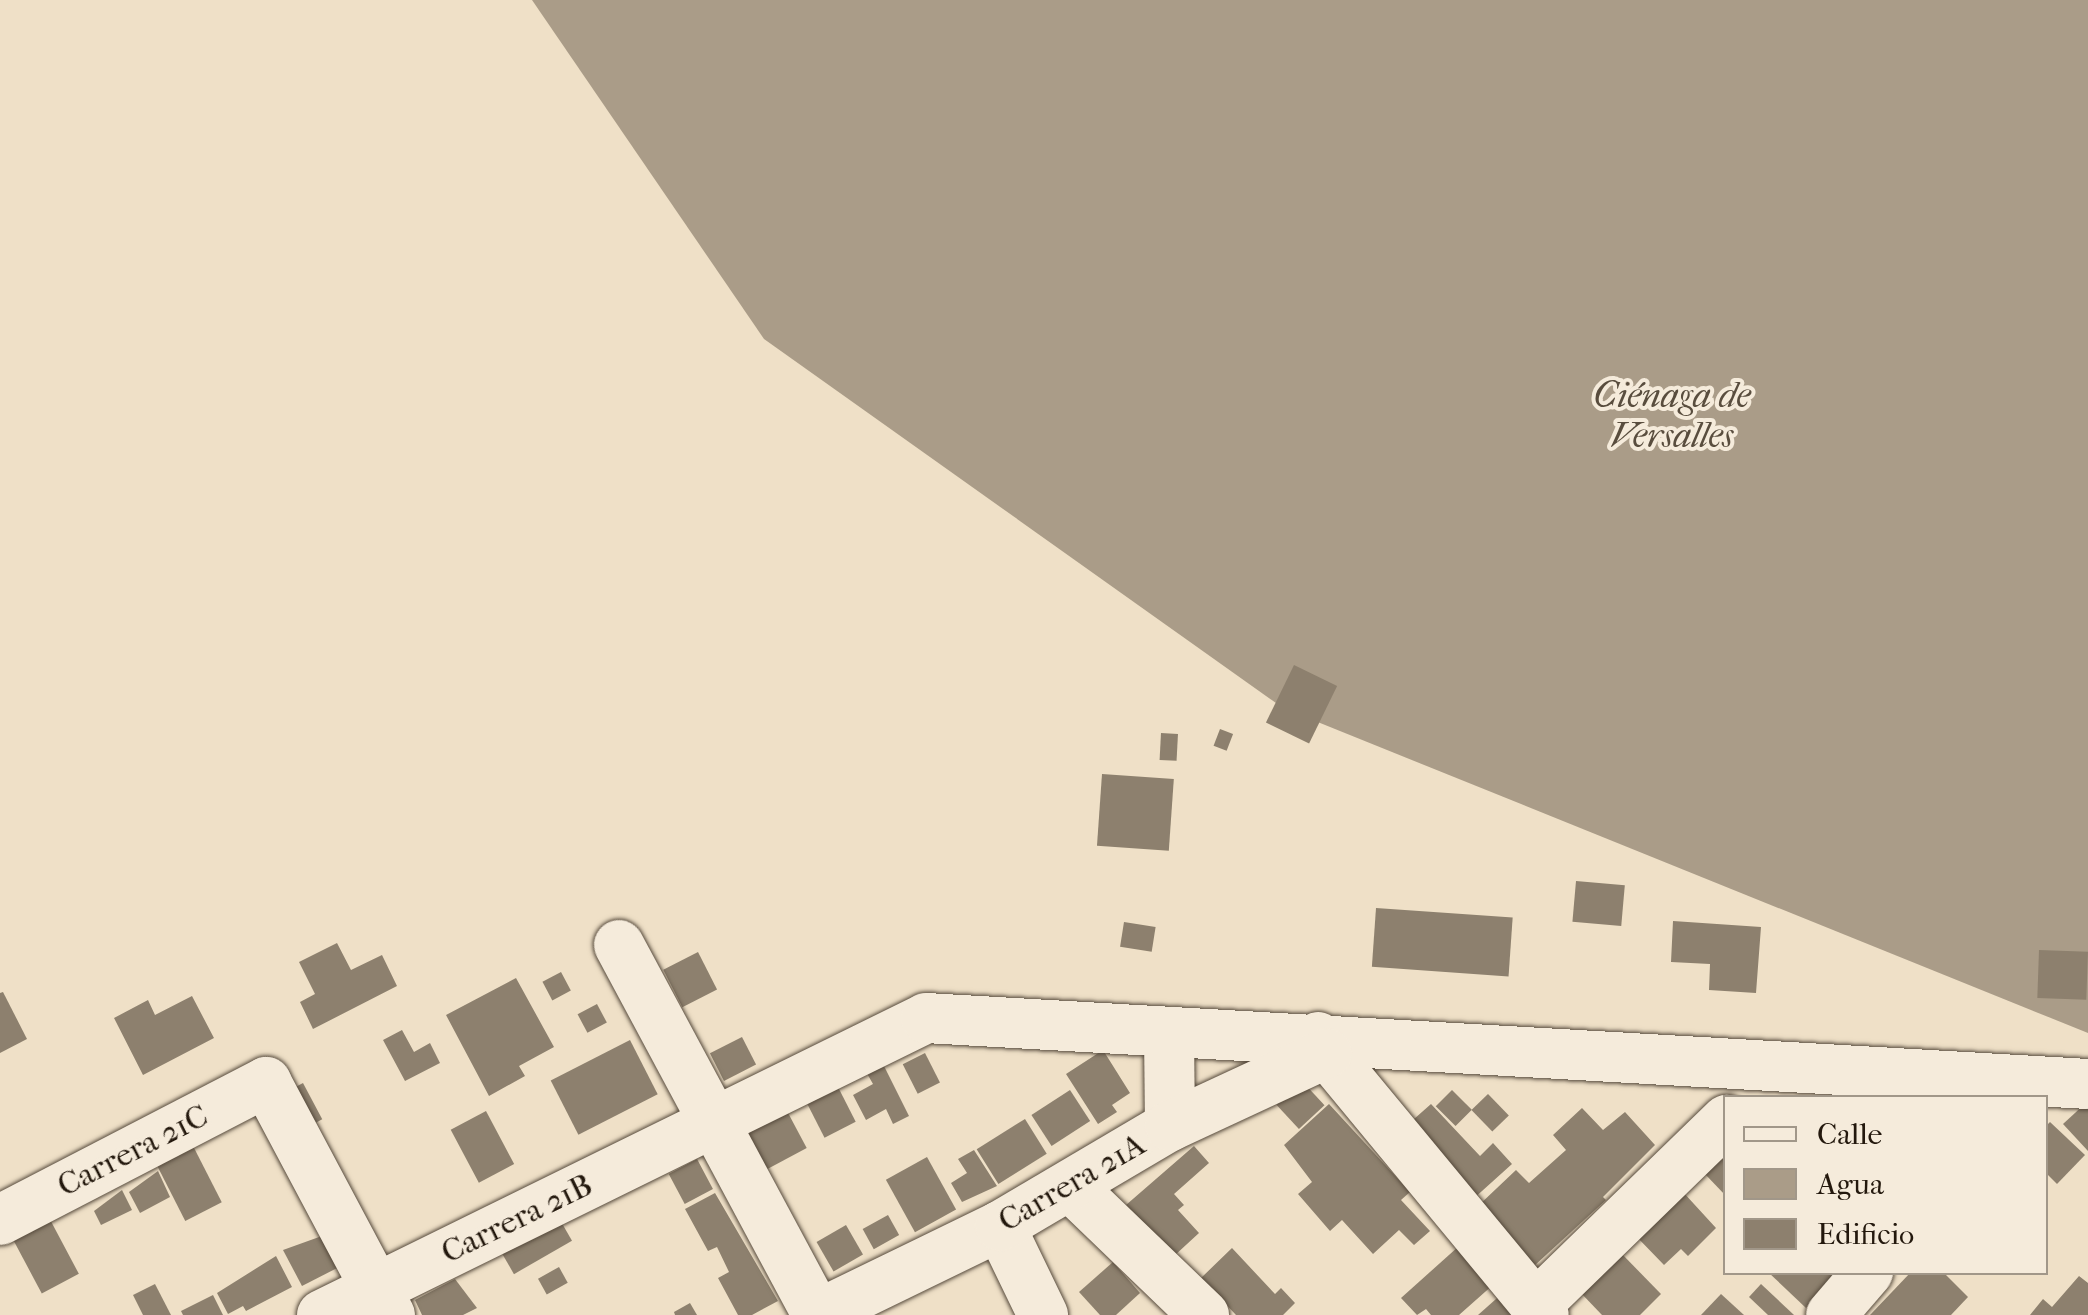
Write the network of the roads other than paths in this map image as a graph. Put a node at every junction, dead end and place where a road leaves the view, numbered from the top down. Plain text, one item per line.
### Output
1 (619, 945) dead end
2 (1169, 1032) junction
3 (1322, 1045) junction
4 (1764, 1083) edge
5 (2088, 1084) edge
6 (2030, 1088) edge
7 (1723, 1123) edge
8 (711, 1124) junction
9 (1170, 1126) junction
10 (1070, 1186) junction
11 (0, 1220) edge
12 (1000, 1226) junction
13 (1865, 1275) edge
14 (383, 1302) edge
15 (1539, 1310) edge
16 (322, 1315) edge
17 (817, 1315) edge
18 (1044, 1315) edge
19 (1204, 1315) edge
20 (1831, 1315) edge

1 - 8 street
2 - 3 street, Carrera 21B
2 - 8 street, Carrera 21B
2 - 9 street
3 - 4 street, Carrera 21B
3 - 9 street, Carrera 21A
3 - 15 street
4 - 6 street, Carrera 21B
5 - 6 street, Carrera 21B
7 - 15 street
8 - 14 street, Carrera 21B
8 - 17 street
9 - 10 street, Carrera 21A
10 - 12 street, Carrera 21A
10 - 19 street
11 - 14 street, Carrera 21C
12 - 17 street, Carrera 21A
12 - 18 street
13 - 20 street
14 - 16 street, Carrera 21B

